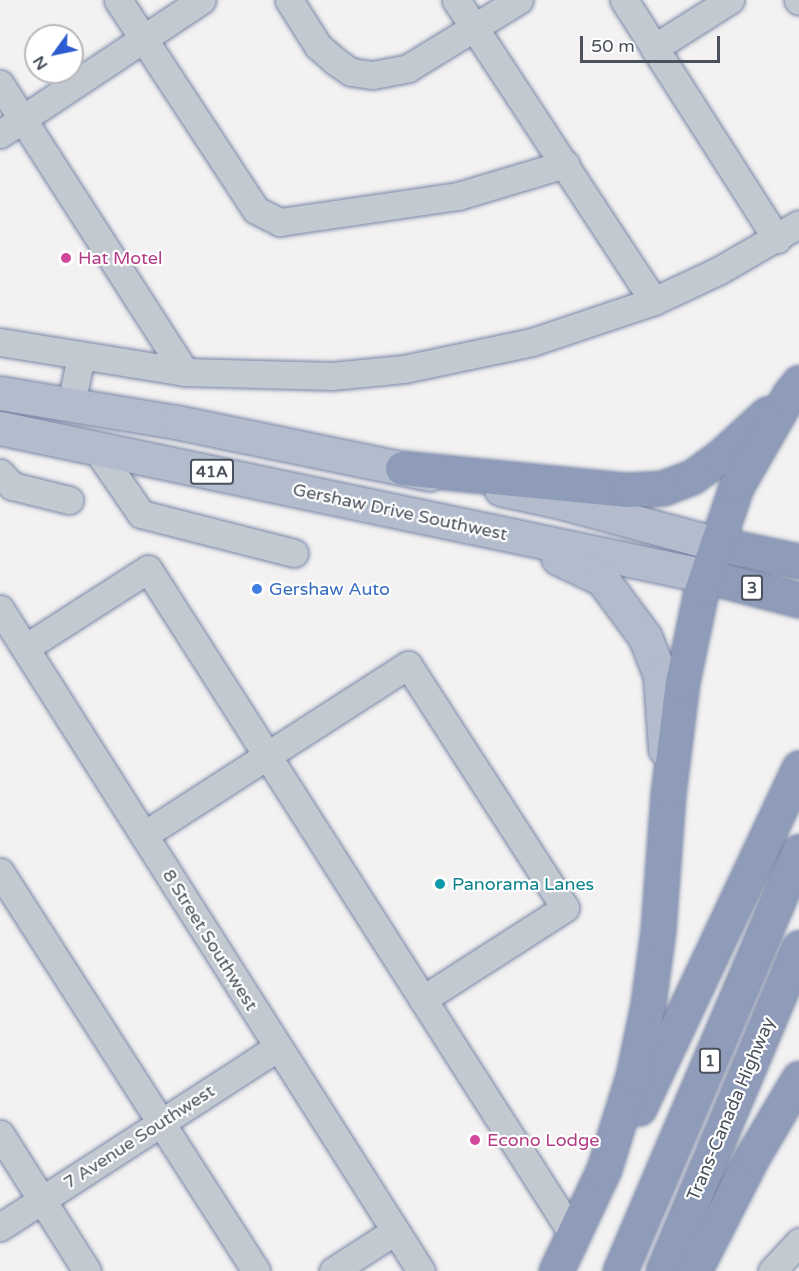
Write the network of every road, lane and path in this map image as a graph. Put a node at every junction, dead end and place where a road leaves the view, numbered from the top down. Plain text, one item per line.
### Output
1 (118, 0) edge
2 (202, 0) edge
3 (289, 0) edge
4 (456, 0) edge
5 (519, 0) edge
6 (624, 0) edge
7 (730, 0) edge
8 (475, 28) junction
9 (143, 39) junction
10 (654, 48) junction
11 (0, 84) edge
12 (22, 119) junction
13 (0, 134) edge
14 (565, 164) junction
15 (799, 224) edge
16 (777, 239) junction
17 (654, 301) junction
18 (0, 342) edge
19 (81, 356) junction
20 (185, 372) junction
21 (794, 389) edge
22 (0, 393) edge
23 (70, 404) junction
24 (0, 428) edge
25 (95, 447) junction
26 (402, 468) junction
27 (0, 473) edge
28 (69, 500) dead end
29 (424, 518) junction
30 (717, 544) junction
31 (294, 553) dead end
32 (799, 561) edge
33 (706, 576) junction
34 (799, 600) edge
35 (0, 609) edge
36 (25, 648) junction
37 (278, 749) junction
38 (799, 768) edge
39 (668, 794) junction
40 (144, 835) junction
41 (799, 852) edge
42 (0, 872) edge
43 (799, 947) edge
44 (423, 999) junction
45 (278, 1047) junction
46 (799, 1077) edge
47 (161, 1123) junction
48 (0, 1134) edge
49 (604, 1169) junction
50 (42, 1200) junction
51 (0, 1227) edge
52 (395, 1231) junction
53 (574, 1236) junction
54 (799, 1242) edge
55 (87, 1271) edge
56 (256, 1271) edge
57 (333, 1271) edge
58 (421, 1271) edge
59 (556, 1271) edge
60 (620, 1271) edge
61 (663, 1271) edge
62 (694, 1271) edge
63 (772, 1271) edge

1 - 9 street
2 - 9 street
3 - 8 street
4 - 8 street
5 - 8 street
6 - 10 street
7 - 10 street
8 - 14 street
9 - 12 street
9 - 14 street
10 - 16 street
11 - 12 street
12 - 13 street
12 - 20 street
14 - 17 street
15 - 16 street
16 - 17 street
17 - 20 street
18 - 19 street
19 - 20 street
19 - 23 street
21 - 26 highway
21 - 30 highway
22 - 23 main road, 41A
23 - 26 main road, 41A
24 - 25 main road, Gershaw Drive Southwest / 41A
25 - 29 main road, Gershaw Drive Southwest / 41A
25 - 31 street
26 - 30 main road, 41A
27 - 28 street
29 - 33 main road, Gershaw Drive Southwest / 41A
29 - 39 main road
30 - 32 highway, 3
30 - 33 highway
33 - 34 highway, Gershaw Drive Southwest / 3
33 - 39 highway
35 - 36 street, 8 Street Southwest
36 - 37 street
36 - 40 street, 8 Street Southwest
37 - 40 street
37 - 44 street
37 - 44 street
38 - 49 highway
39 - 49 highway
40 - 45 street, 8 Street Southwest
41 - 60 highway, 1
42 - 47 street
43 - 61 highway, Trans-Canada Highway / 1
44 - 53 street
45 - 47 street, 7 Avenue Southwest
45 - 52 street, 8 Street Southwest
46 - 62 highway
47 - 50 street, 7 Avenue Southwest
47 - 56 street
48 - 50 street
49 - 53 highway
50 - 51 street, 7 Avenue Southwest
50 - 55 street
52 - 57 street
52 - 58 street, 8 Street Southwest
53 - 59 highway
54 - 63 street

